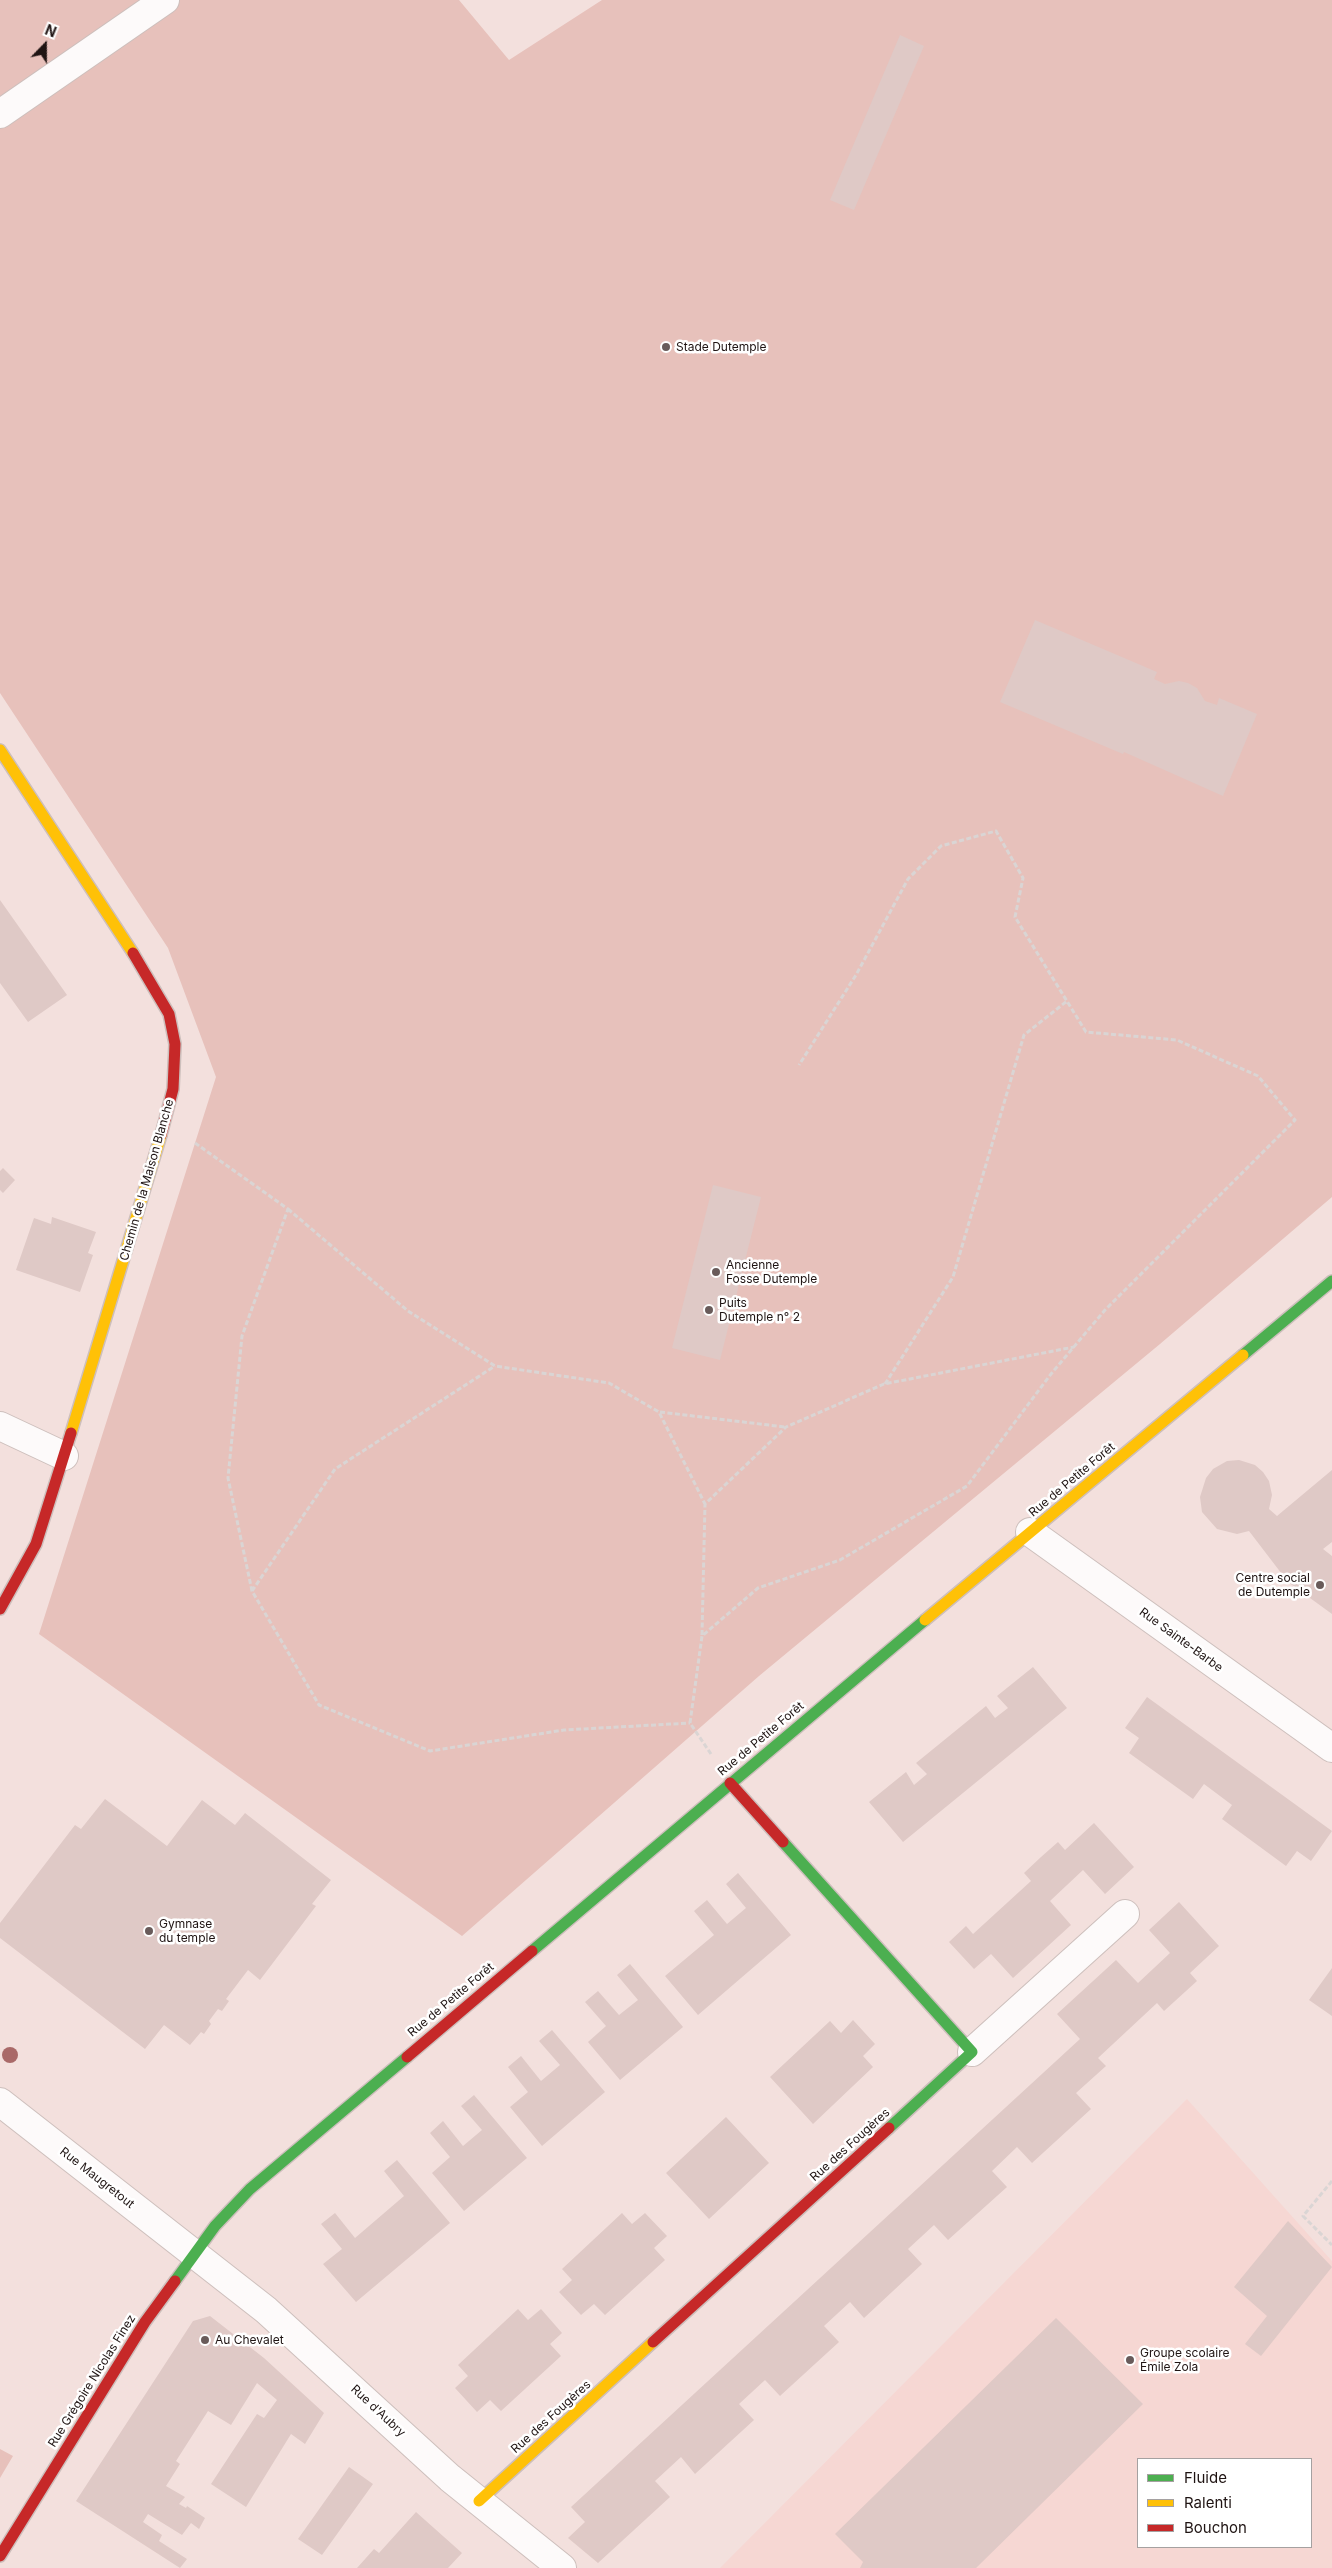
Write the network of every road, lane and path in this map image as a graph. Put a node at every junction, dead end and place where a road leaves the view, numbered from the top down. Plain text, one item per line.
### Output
1 (165, 0) edge
2 (0, 114) edge
3 (0, 750) edge
4 (1067, 1002) junction
5 (799, 1065) dead end
6 (165, 1122) junction
7 (288, 1209) junction
8 (1332, 1281) edge
9 (1074, 1346) junction
10 (495, 1366) junction
11 (884, 1384) junction
12 (660, 1412) junction
13 (0, 1426) edge
14 (786, 1427) junction
15 (64, 1456) junction
16 (705, 1504) junction
17 (1030, 1532) junction
18 (252, 1591) junction
19 (0, 1609) edge
20 (702, 1636) junction
21 (690, 1723) junction
22 (1332, 1748) edge
23 (730, 1783) junction
24 (1125, 1914) dead end
25 (972, 2052) junction
26 (0, 2102) edge
27 (1332, 2180) edge
28 (215, 2226) joint
29 (1332, 2245) edge
30 (194, 2254) junction
31 (479, 2502) junction
32 (0, 2556) edge
33 (562, 2568) edge

1 - 2 street
3 - 6 street, Chemin de la Maison Blanche
4 - 5 path
4 - 9 path
4 - 11 path
6 - 7 path
6 - 15 street, Chemin de la Maison Blanche
7 - 10 path
7 - 18 path
8 - 17 street, Rue de Petite Forêt
9 - 11 path
9 - 20 path
10 - 12 path
10 - 18 path
11 - 14 path
12 - 14 path
12 - 16 path
13 - 15 street
14 - 16 path
15 - 19 street, Chemin de la Maison Blanche
16 - 20 path
17 - 22 street, Rue Sainte-Barbe
17 - 23 street, Rue de Petite Forêt
18 - 21 path
20 - 21 path
21 - 23 path
23 - 25 street
23 - 28 street, Rue de Petite Forêt
24 - 25 street
25 - 31 street, Rue des Fougères
26 - 30 street, Rue Maugretout
27 - 29 path
28 - 30 street, Rue Grégoire Nicolas Finez
30 - 31 street, Rue d'Aubry
30 - 32 street, Rue Grégoire Nicolas Finez
31 - 33 street, Rue d'Aubry

